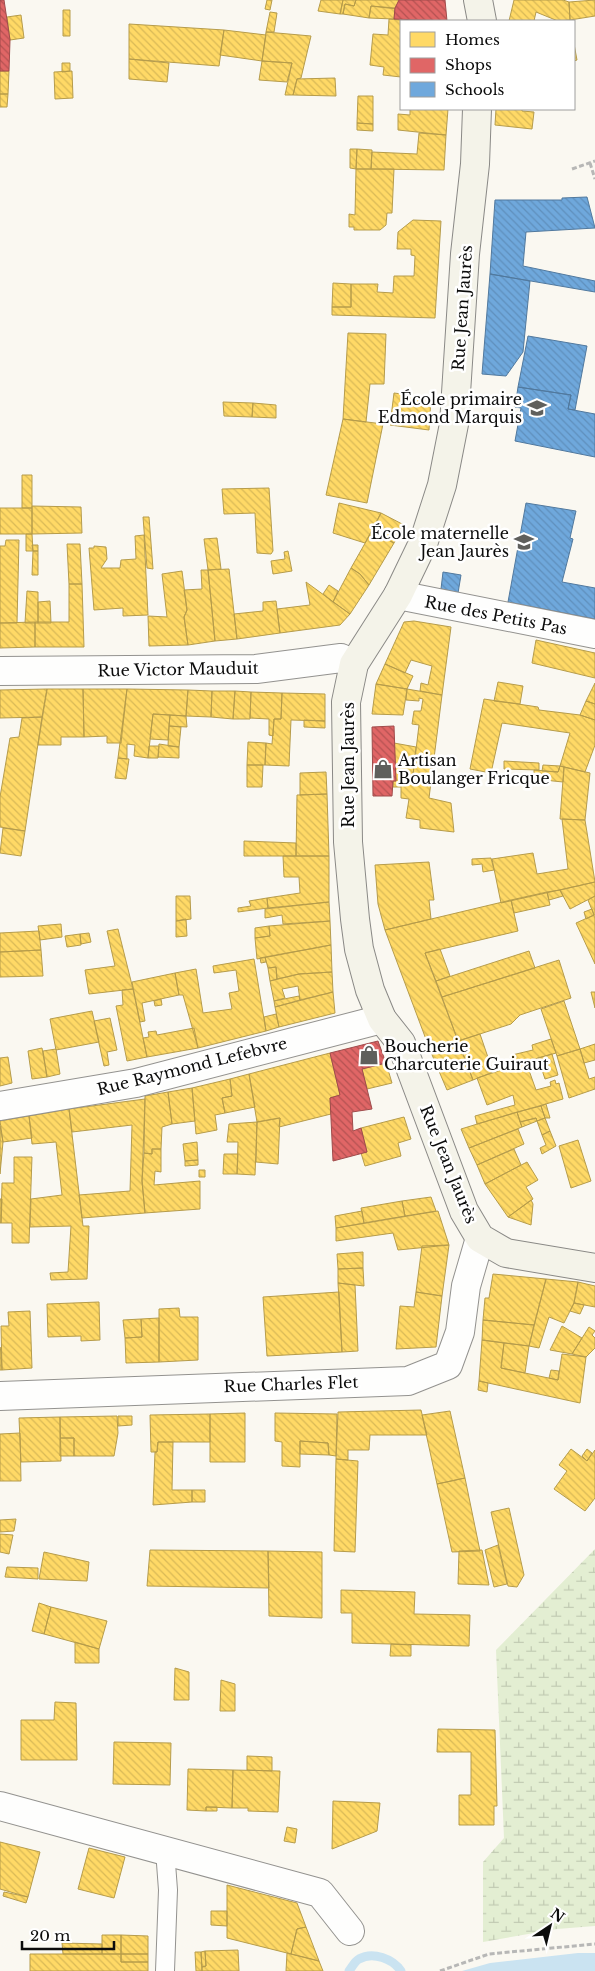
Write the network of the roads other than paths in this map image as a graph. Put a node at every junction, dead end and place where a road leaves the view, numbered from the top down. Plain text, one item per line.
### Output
1 (478, 0) edge
2 (482, 20) edge
3 (478, 110) edge
4 (398, 595) junction
5 (595, 634) edge
6 (354, 664) junction
7 (0, 671) edge
8 (382, 1019) junction
9 (0, 1106) edge
10 (480, 1238) junction
11 (595, 1268) edge
12 (0, 1396) edge
13 (0, 1806) edge
14 (165, 1850) junction
15 (350, 1931) dead end
16 (165, 1971) edge

1 - 2 street
3 - 4 street, Rue Jean Jaurès
4 - 5 street, Rue des Petits Pas
4 - 6 street, Rue Jean Jaurès
6 - 7 street, Rue Victor Mauduit
6 - 8 street, Rue Jean Jaurès
8 - 9 street, Rue Raymond Lefebvre
8 - 10 street, Rue Jean Jaurès
10 - 11 street
10 - 12 street, Rue Charles Flet
13 - 14 street
14 - 15 street
14 - 16 lane

